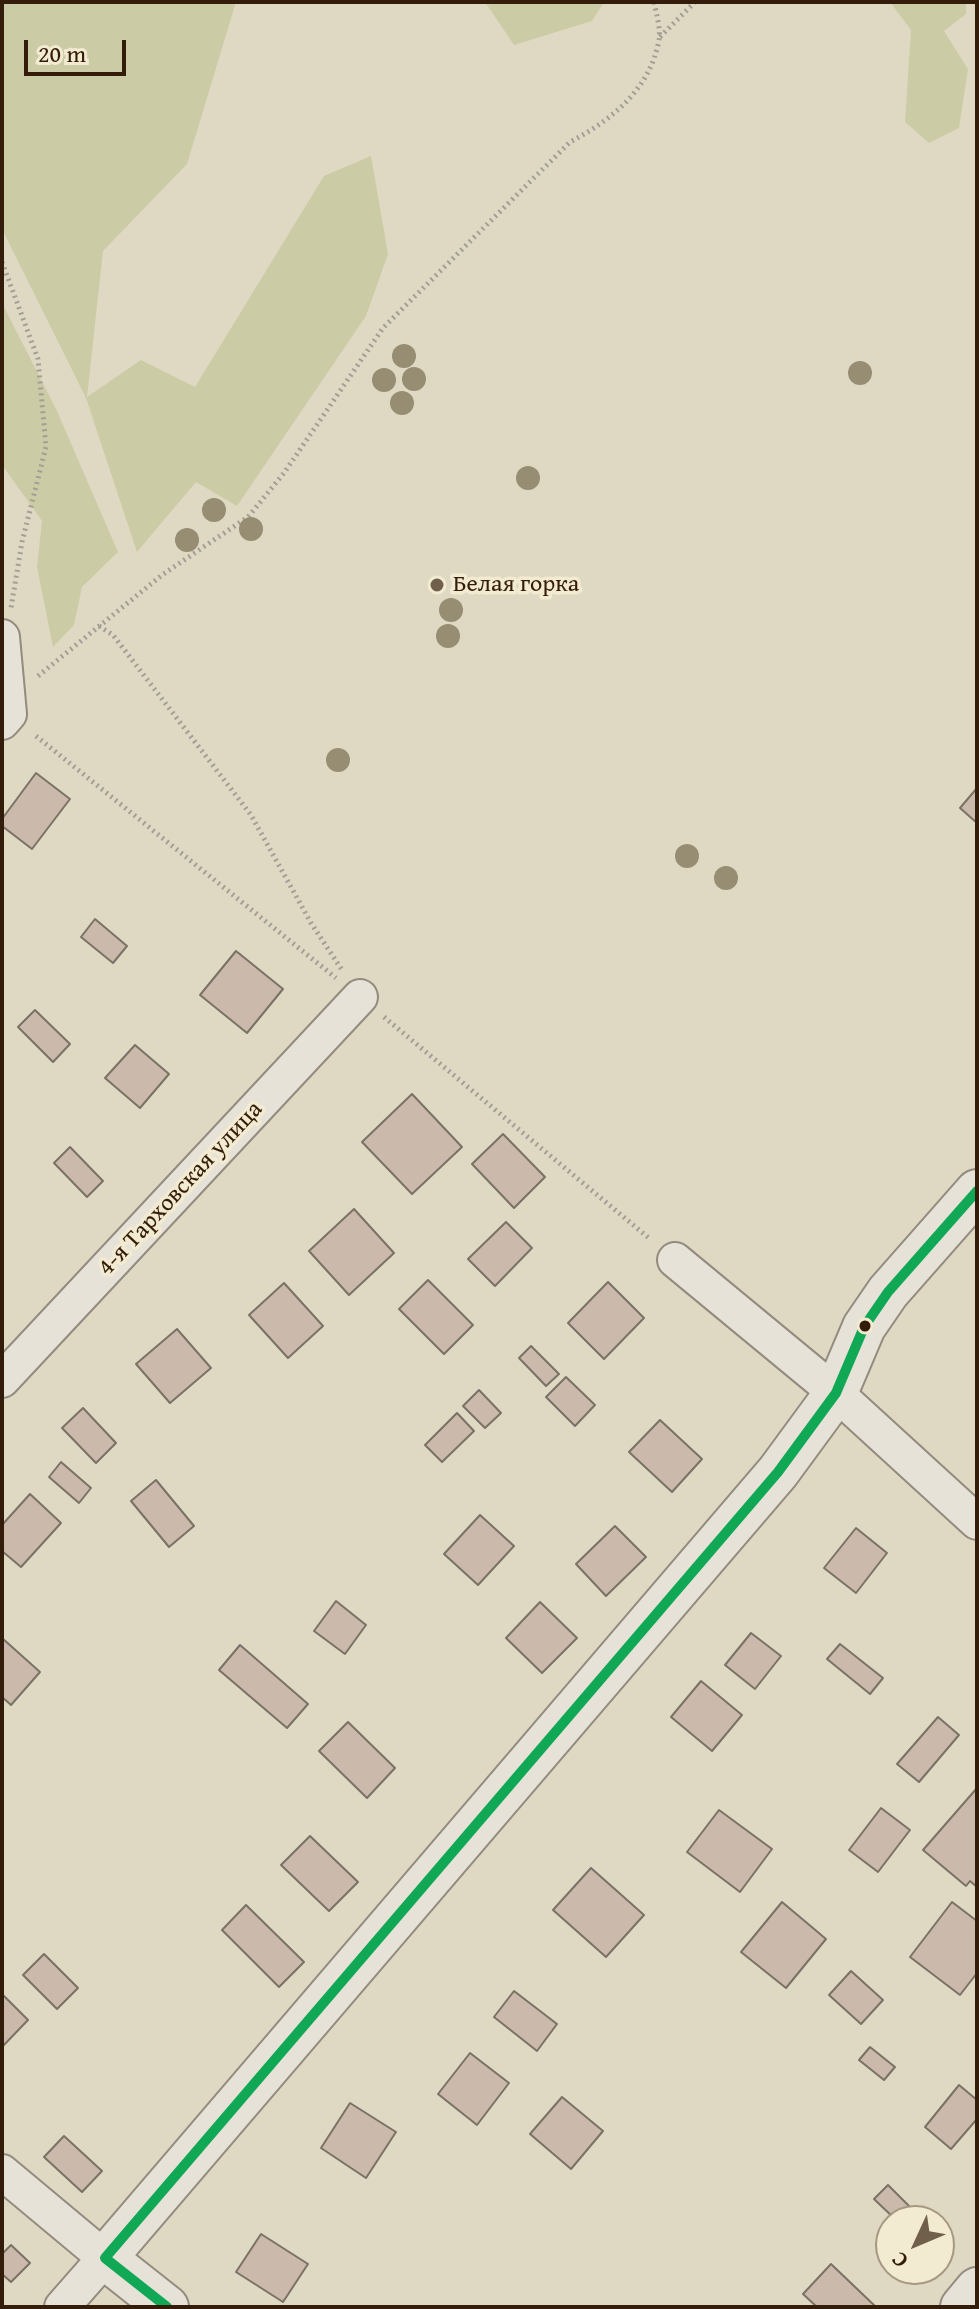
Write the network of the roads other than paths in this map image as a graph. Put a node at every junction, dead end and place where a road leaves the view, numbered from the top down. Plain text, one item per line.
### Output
1 (3, 642) edge
2 (6, 718) edge
3 (360, 997) road end
4 (977, 1191) edge
5 (675, 1260) road end
6 (2, 1380) edge
7 (836, 1393) junction
8 (977, 1522) edge
9 (2, 2172) edge
10 (105, 2258) junction
11 (977, 2289) edge
12 (62, 2307) edge
13 (167, 2307) edge
14 (962, 2307) edge

1 - 2 street
3 - 6 street, 4-я Тарховская улица
4 - 7 street
5 - 7 street
7 - 8 street
7 - 10 street
9 - 10 street
10 - 12 street
10 - 13 street
11 - 14 street

